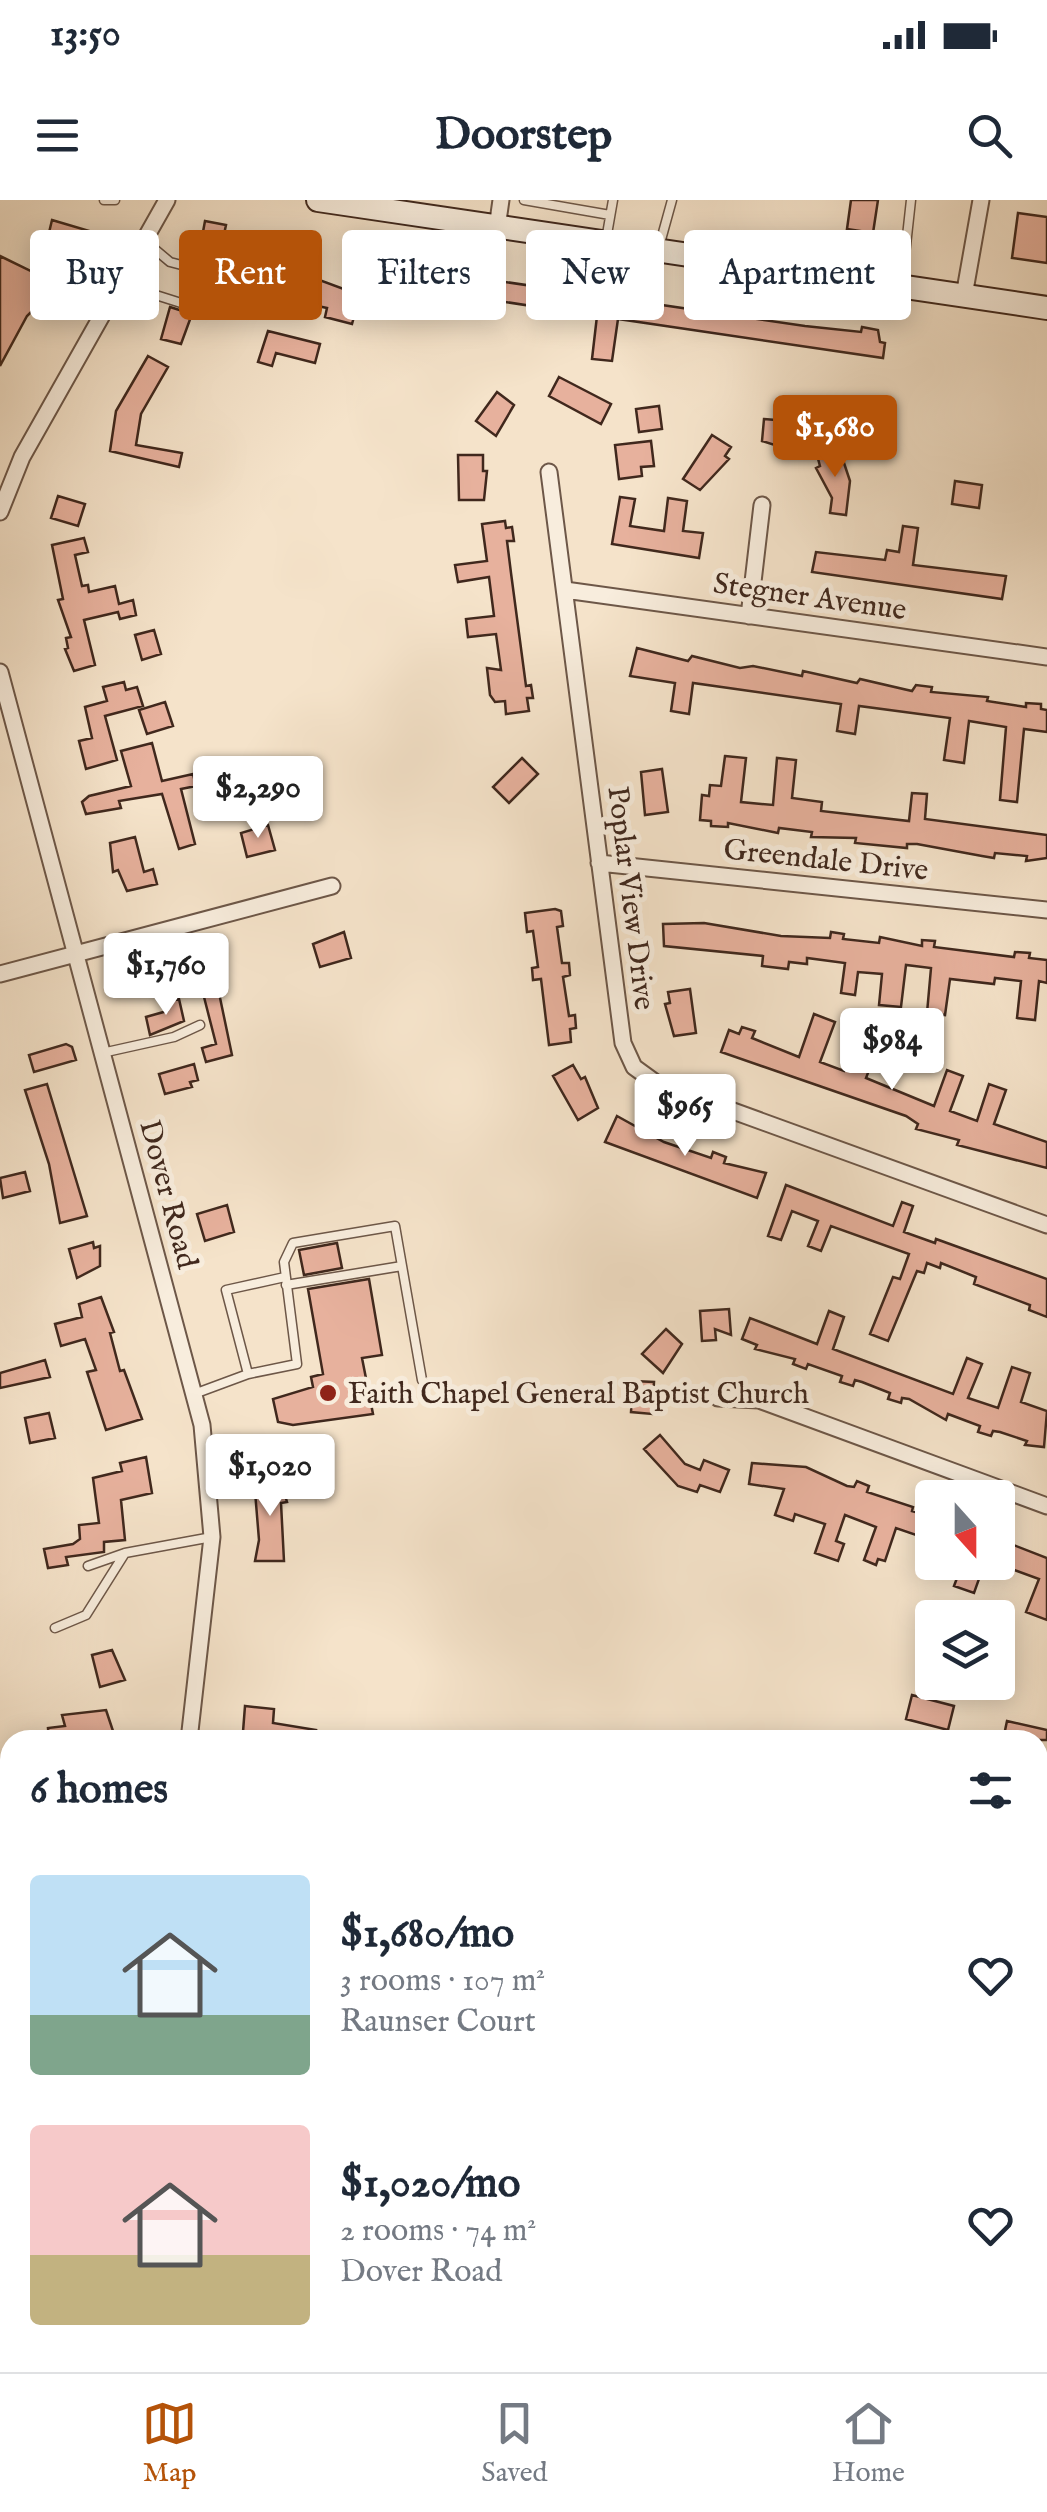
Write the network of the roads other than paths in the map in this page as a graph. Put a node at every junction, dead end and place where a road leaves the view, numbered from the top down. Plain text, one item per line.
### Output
1 (104, 200) edge
2 (115, 200) edge
3 (167, 200) edge
4 (318, 200) edge
5 (501, 200) edge
6 (524, 200) edge
7 (613, 200) edge
8 (672, 200) edge
9 (911, 200) edge
10 (981, 200) edge
11 (344, 202) edge
12 (610, 215) junction
13 (496, 228) junction
14 (151, 230) edge
15 (607, 230) edge
16 (663, 230) edge
17 (908, 230) edge
18 (526, 232) edge
19 (159, 253) edge
20 (911, 288) edge
21 (964, 296) junction
22 (159, 297) edge
23 (1047, 308) edge
24 (100, 320) edge
25 (549, 472) dead end
26 (762, 505) dead end
27 (0, 512) edge
28 (565, 590) junction
29 (748, 616) junction
30 (1047, 657) edge
31 (0, 672) edge
32 (599, 863) junction
33 (332, 886) dead end
34 (1047, 910) edge
35 (75, 954) junction
36 (0, 974) edge
37 (200, 1025) dead end
38 (102, 1053) junction
39 (1047, 1225) edge
40 (402, 1266) junction
41 (286, 1281) junction
42 (248, 1374) junction
43 (422, 1380) dead end
44 (194, 1394) junction
45 (718, 1398) dead end
46 (1047, 1506) edge
47 (212, 1537) junction
48 (125, 1553) junction
49 (88, 1566) dead end
50 (55, 1628) dead end
51 (189, 1730) edge

1 - 2 lane
3 - 14 street
4 - 11 main road
5 - 13 street
6 - 12 lane
7 - 12 lane
8 - 16 lane
9 - 17 lane
10 - 21 street
11 - 13 main road
12 - 15 lane
13 - 18 main road
19 - 22 lane
20 - 21 main road
21 - 23 main road
24 - 27 street
25 - 28 street, Poplar View Drive
26 - 29 street
28 - 29 street, Stegner Avenue
28 - 32 street, Poplar View Drive
29 - 30 street, Stegner Avenue
31 - 35 street, Dover Road
32 - 34 street, Greendale Drive
32 - 39 street, Poplar View Drive
33 - 35 street
35 - 36 street
35 - 38 street, Dover Road
37 - 38 lane
38 - 44 street, Dover Road
40 - 41 lane
40 - 41 lane
40 - 43 lane
41 - 42 lane
41 - 42 lane
42 - 44 lane
44 - 47 street, Dover Road
45 - 46 street
47 - 48 lane
47 - 51 street, Dover Road
48 - 49 lane
48 - 50 lane

